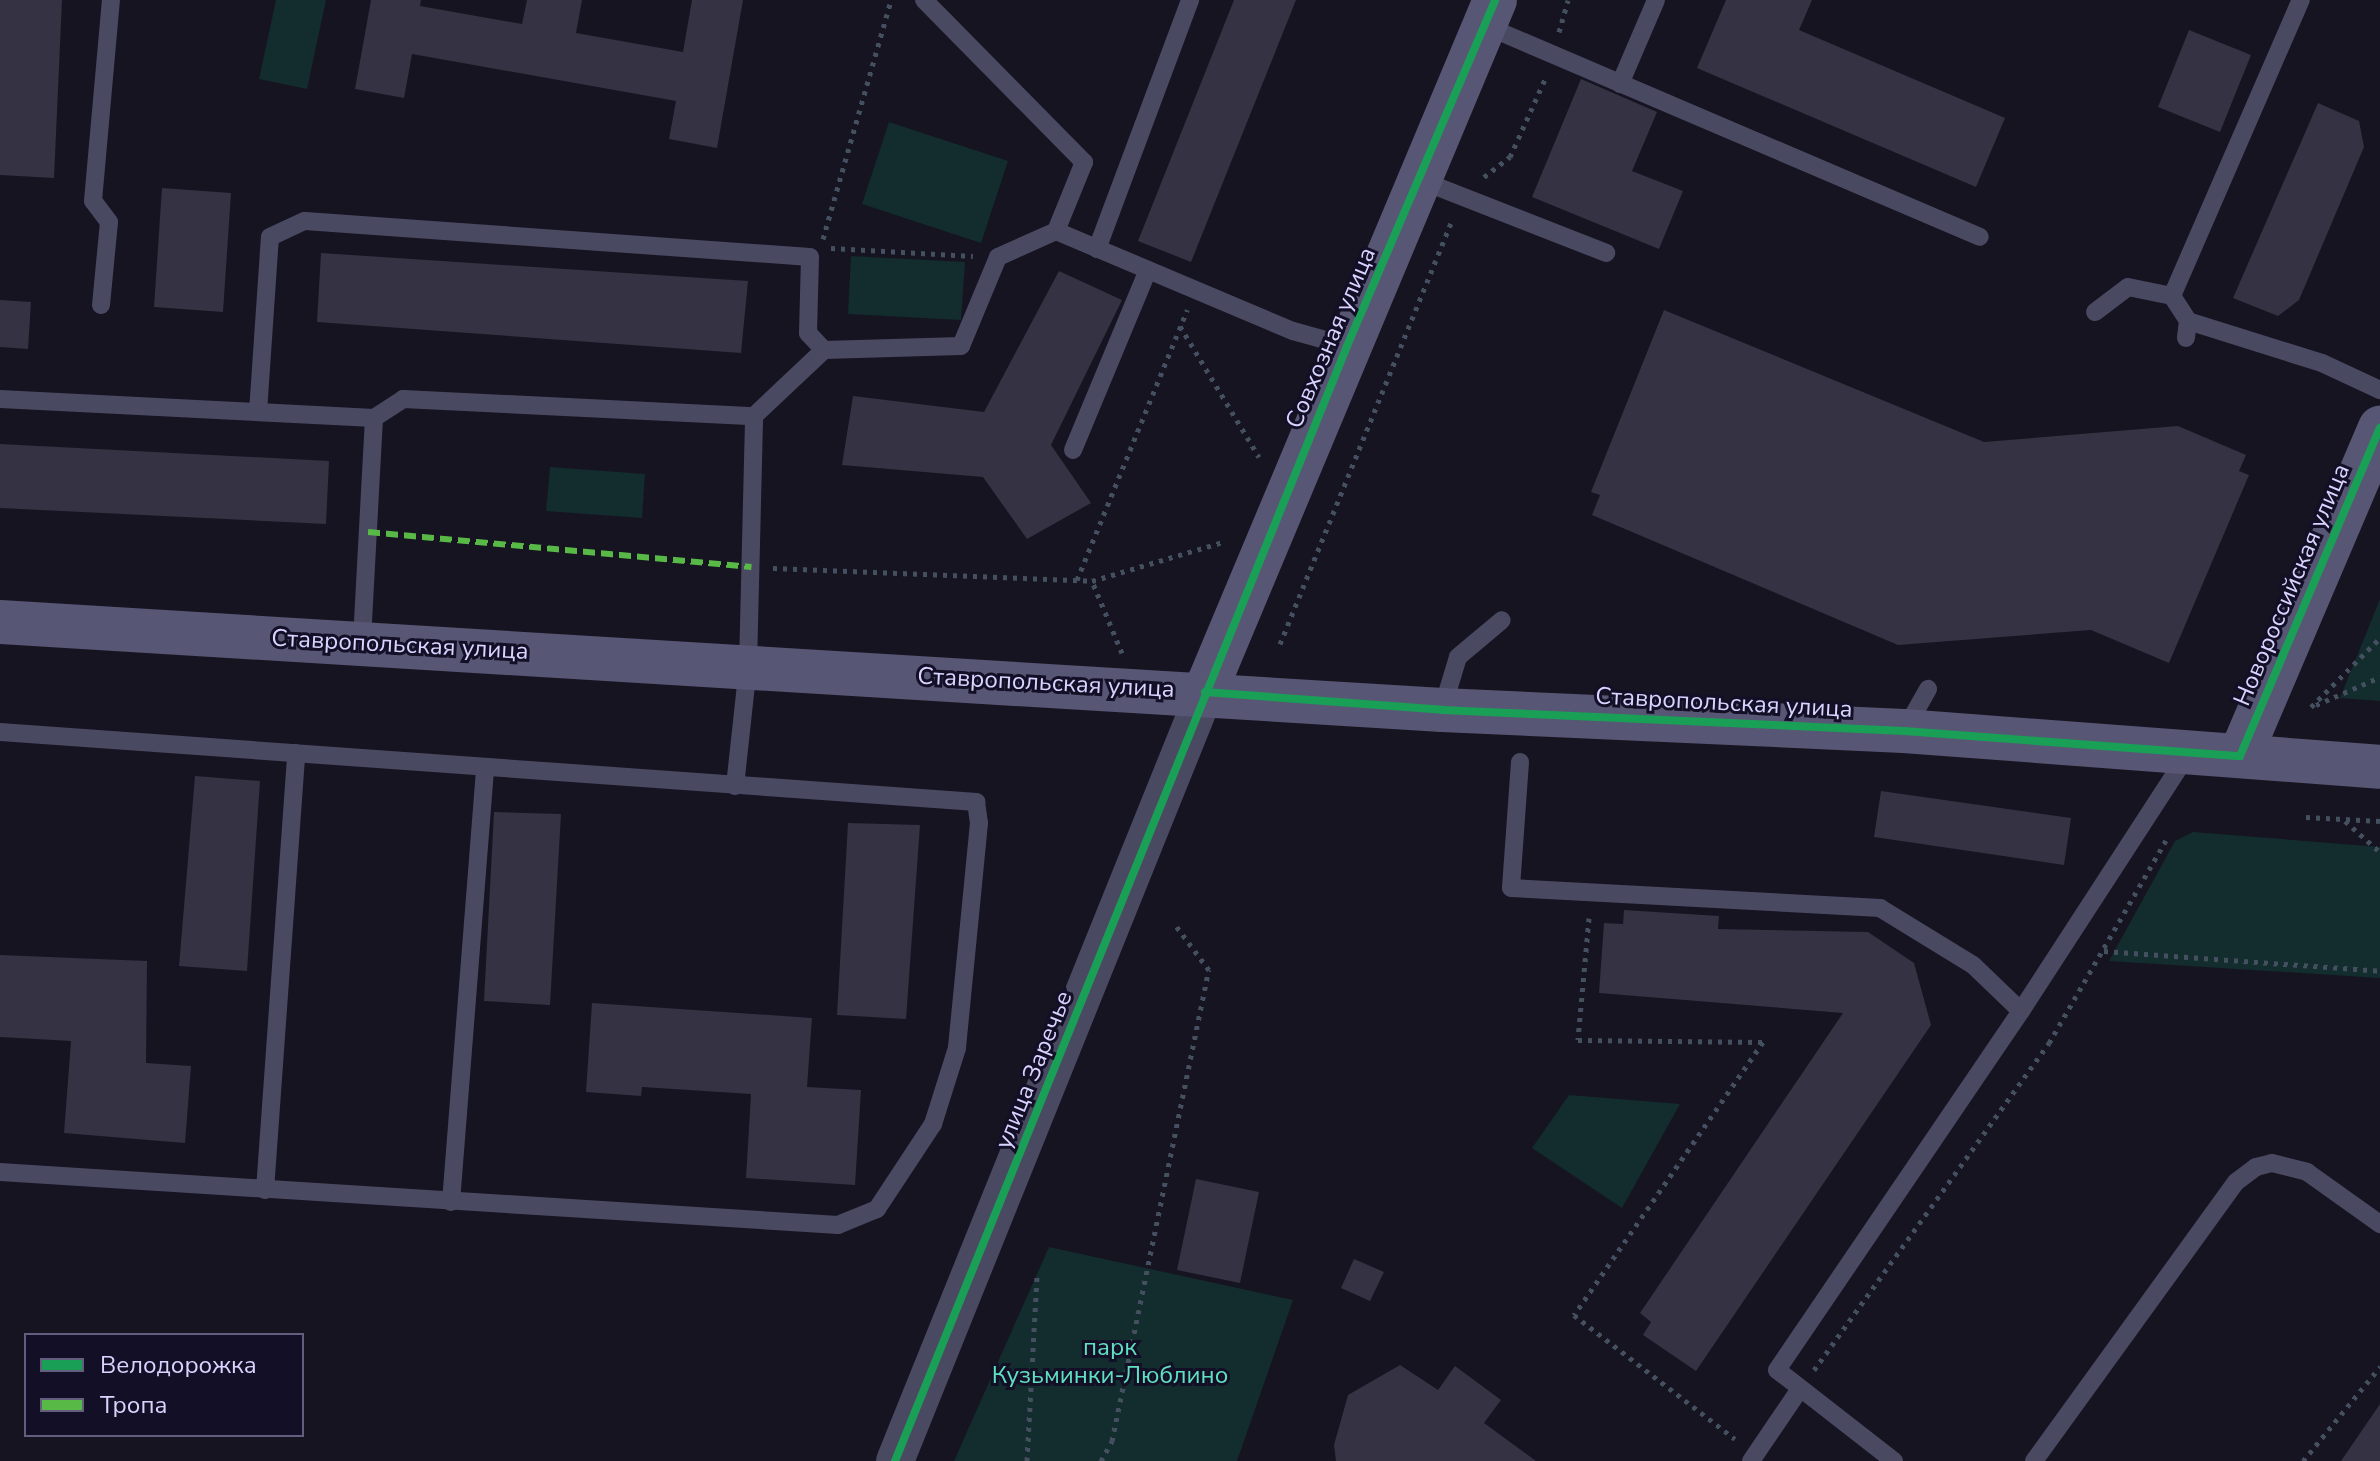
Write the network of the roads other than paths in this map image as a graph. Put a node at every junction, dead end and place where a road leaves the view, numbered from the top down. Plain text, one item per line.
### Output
1 (111, 0) edge
2 (924, 0) edge
3 (1190, 0) edge
4 (1656, 0) edge
5 (2301, 0) edge
6 (1489, 13) edge
7 (1620, 84) junction
8 (1420, 180) junction
9 (1056, 231) junction
10 (1980, 237) dead end
11 (1097, 249) junction
12 (1606, 253) dead end
13 (1148, 270) junction
14 (2172, 296) junction
15 (101, 305) dead end
16 (2095, 312) dead end
17 (1347, 346) junction
18 (824, 350) junction
19 (2380, 390) edge
20 (0, 399) edge
21 (258, 412) junction
22 (754, 416) junction
23 (374, 418) junction
24 (2380, 428) edge
25 (1073, 450) dead end
26 (1502, 620) dead end
27 (0, 622) edge
28 (362, 643) junction
29 (748, 666) junction
30 (1928, 689) dead end
31 (1205, 692) junction
32 (1442, 710) junction
33 (1904, 731) junction
34 (0, 732) edge
35 (2188, 752) junction
36 (296, 753) junction
37 (2240, 756) junction
38 (1520, 762) dead end
39 (485, 767) junction
40 (2380, 767) edge
41 (735, 786) junction
42 (2021, 1011) junction
43 (0, 1172) edge
44 (265, 1190) junction
45 (451, 1202) junction
46 (2380, 1224) edge
47 (1800, 1389) junction
48 (1753, 1458) edge
49 (895, 1461) edge
50 (1894, 1461) edge
51 (2034, 1461) edge

1 - 15 lane
2 - 9 lane
3 - 11 lane
4 - 7 lane
5 - 14 lane
6 - 7 lane
6 - 8 main road, Совхозная улица
7 - 10 lane
8 - 12 lane
8 - 17 main road, Совхозная улица
9 - 11 lane
9 - 18 lane
11 - 13 lane
13 - 17 lane
13 - 25 lane
14 - 16 lane
14 - 19 lane
17 - 31 main road, Совхозная улица
18 - 21 lane
18 - 22 lane
20 - 21 lane
21 - 23 lane
22 - 23 lane
22 - 29 lane
23 - 28 lane
24 - 37 main road, Новороссийская улица
26 - 32 lane
27 - 28 main road, Ставропольская улица
28 - 29 main road, Ставропольская улица
29 - 31 main road, Ставропольская улица
29 - 41 lane
30 - 33 lane
31 - 32 main road, Ставропольская улица
31 - 49 street, улица Заречье
32 - 33 main road, Ставропольская улица
33 - 35 main road, Ставропольская улица
34 - 36 lane
35 - 37 main road, Ставропольская улица
35 - 42 lane
36 - 39 lane
36 - 44 lane
37 - 40 main road, Ставропольская улица
38 - 42 lane
39 - 41 lane
39 - 45 lane
41 - 45 lane
42 - 47 lane
43 - 44 lane
44 - 45 lane
46 - 51 lane
47 - 48 lane
47 - 50 lane

